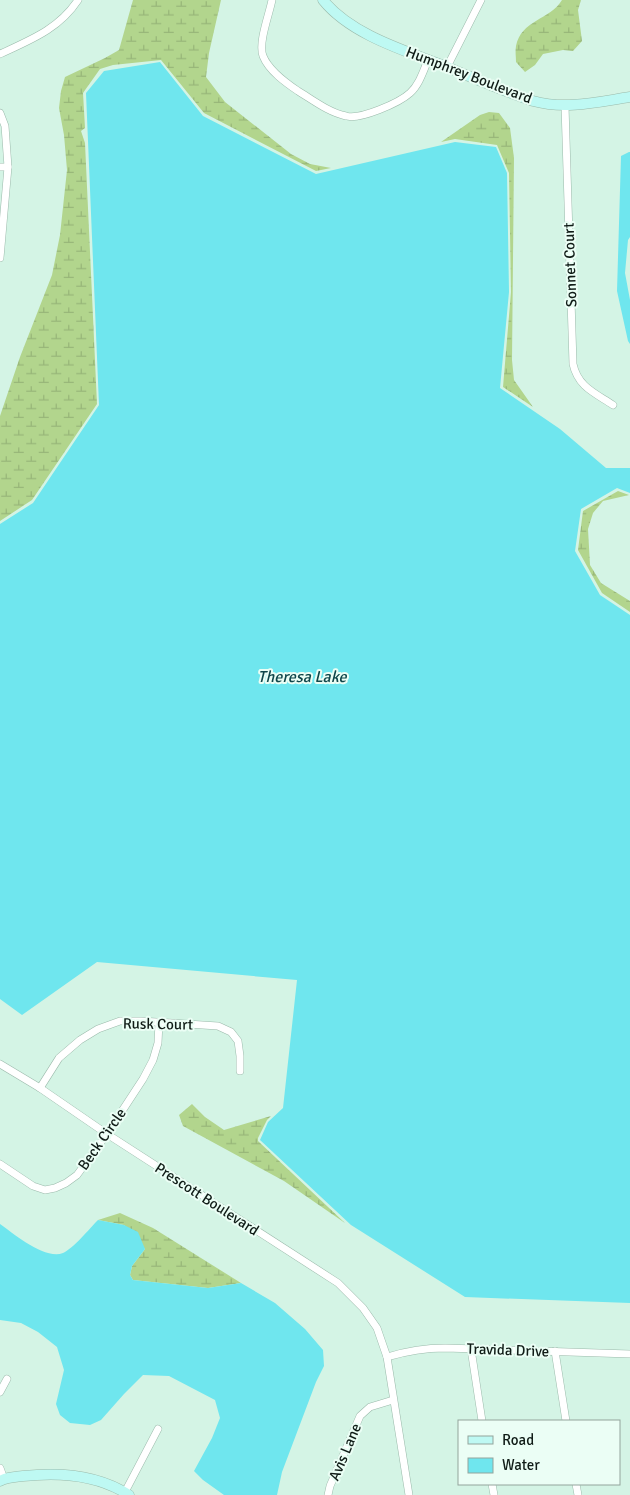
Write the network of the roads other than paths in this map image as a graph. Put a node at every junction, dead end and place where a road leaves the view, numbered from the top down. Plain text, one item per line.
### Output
1 (78, 0) edge
2 (272, 0) edge
3 (323, 0) edge
4 (481, 0) edge
5 (0, 54) edge
6 (428, 60) junction
7 (447, 68) junction
8 (630, 97) edge
9 (565, 106) junction
10 (0, 113) edge
11 (0, 167) edge
12 (8, 167) junction
13 (0, 258) edge
14 (613, 405) dead end
15 (159, 1022) junction
16 (0, 1064) edge
17 (240, 1071) dead end
18 (40, 1088) junction
19 (106, 1134) junction
20 (0, 1164) edge
21 (471, 1349) junction
22 (555, 1351) junction
23 (630, 1354) edge
24 (387, 1357) junction
25 (7, 1379) dead end
26 (0, 1392) edge
27 (394, 1400) junction
28 (482, 1420) edge
29 (566, 1420) edge
30 (158, 1429) dead end
31 (0, 1468) edge
32 (2, 1480) edge
33 (127, 1494) edge
34 (328, 1495) edge
35 (409, 1495) edge

1 - 5 street
2 - 6 street
3 - 6 street, Humphrey Boulevard
4 - 7 street
6 - 7 street, Humphrey Boulevard
7 - 9 street, Humphrey Boulevard
8 - 9 street, Humphrey Boulevard
9 - 14 street, Sonnet Court
10 - 12 street
11 - 12 street
12 - 13 street
15 - 17 street, Rusk Court
15 - 18 street, Rusk Court
15 - 19 street, Beck Circle
16 - 18 street, Prescott Boulevard
18 - 19 street, Prescott Boulevard
19 - 20 street, Beck Circle
19 - 24 street, Prescott Boulevard
21 - 22 street, Travida Drive
21 - 24 street, Travida Drive
21 - 28 street
22 - 23 street, Travida Drive
22 - 29 street
24 - 27 street, Prescott Boulevard
25 - 26 street
27 - 34 street, Avis Lane
27 - 35 street
30 - 33 street
31 - 32 street
32 - 33 street

